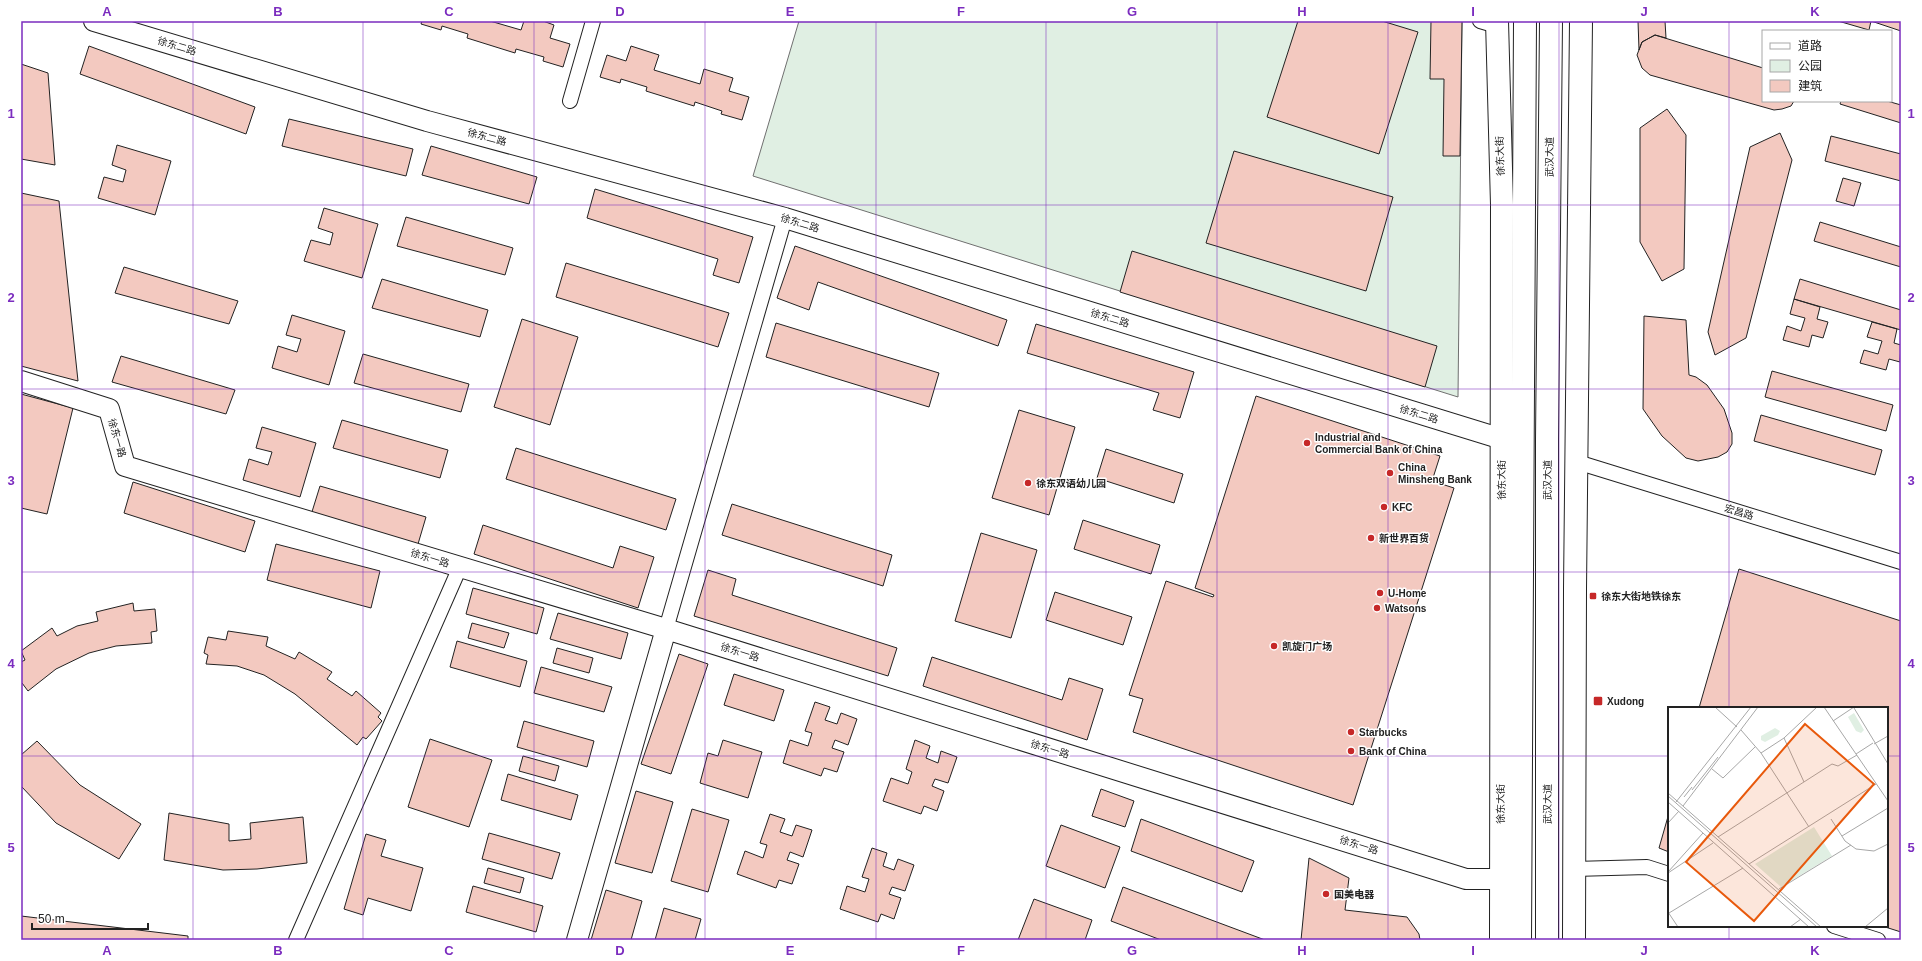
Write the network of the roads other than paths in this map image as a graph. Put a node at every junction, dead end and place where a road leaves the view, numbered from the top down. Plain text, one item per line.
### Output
1 (94, 21) edge
2 (593, 21) edge
3 (1525, 21) edge
4 (1551, 21) edge
5 (1581, 21) edge
6 (1491, 23) edge
7 (570, 101) dead end
8 (785, 218) junction
9 (21, 381) edge
10 (1502, 439) junction
11 (1577, 462) junction
12 (1901, 562) edge
13 (460, 567) junction
14 (666, 629) junction
15 (1574, 869) junction
16 (1668, 874) edge
17 (1500, 879) junction
18 (1837, 927) edge
19 (296, 940) edge
20 (577, 940) edge
21 (1501, 940) edge
22 (1520, 940) edge
23 (1547, 940) edge
24 (1574, 940) edge
25 (1878, 940) edge

1 - 8 street, 徐东二路
2 - 7 street
3 - 22 main road
4 - 23 main road, 武汉大道
5 - 11 main road
6 - 10 main road, 徐东大街
8 - 10 street, 徐东二路
8 - 14 street
9 - 13 street, 徐东一路
10 - 17 main road, 徐东大街
11 - 12 street, 宏昌路
11 - 15 main road
13 - 14 street, 徐东一路
13 - 19 street
14 - 17 street, 徐东一路
14 - 20 street
15 - 16 street
15 - 24 main road
17 - 21 main road, 徐东大街
18 - 25 street

